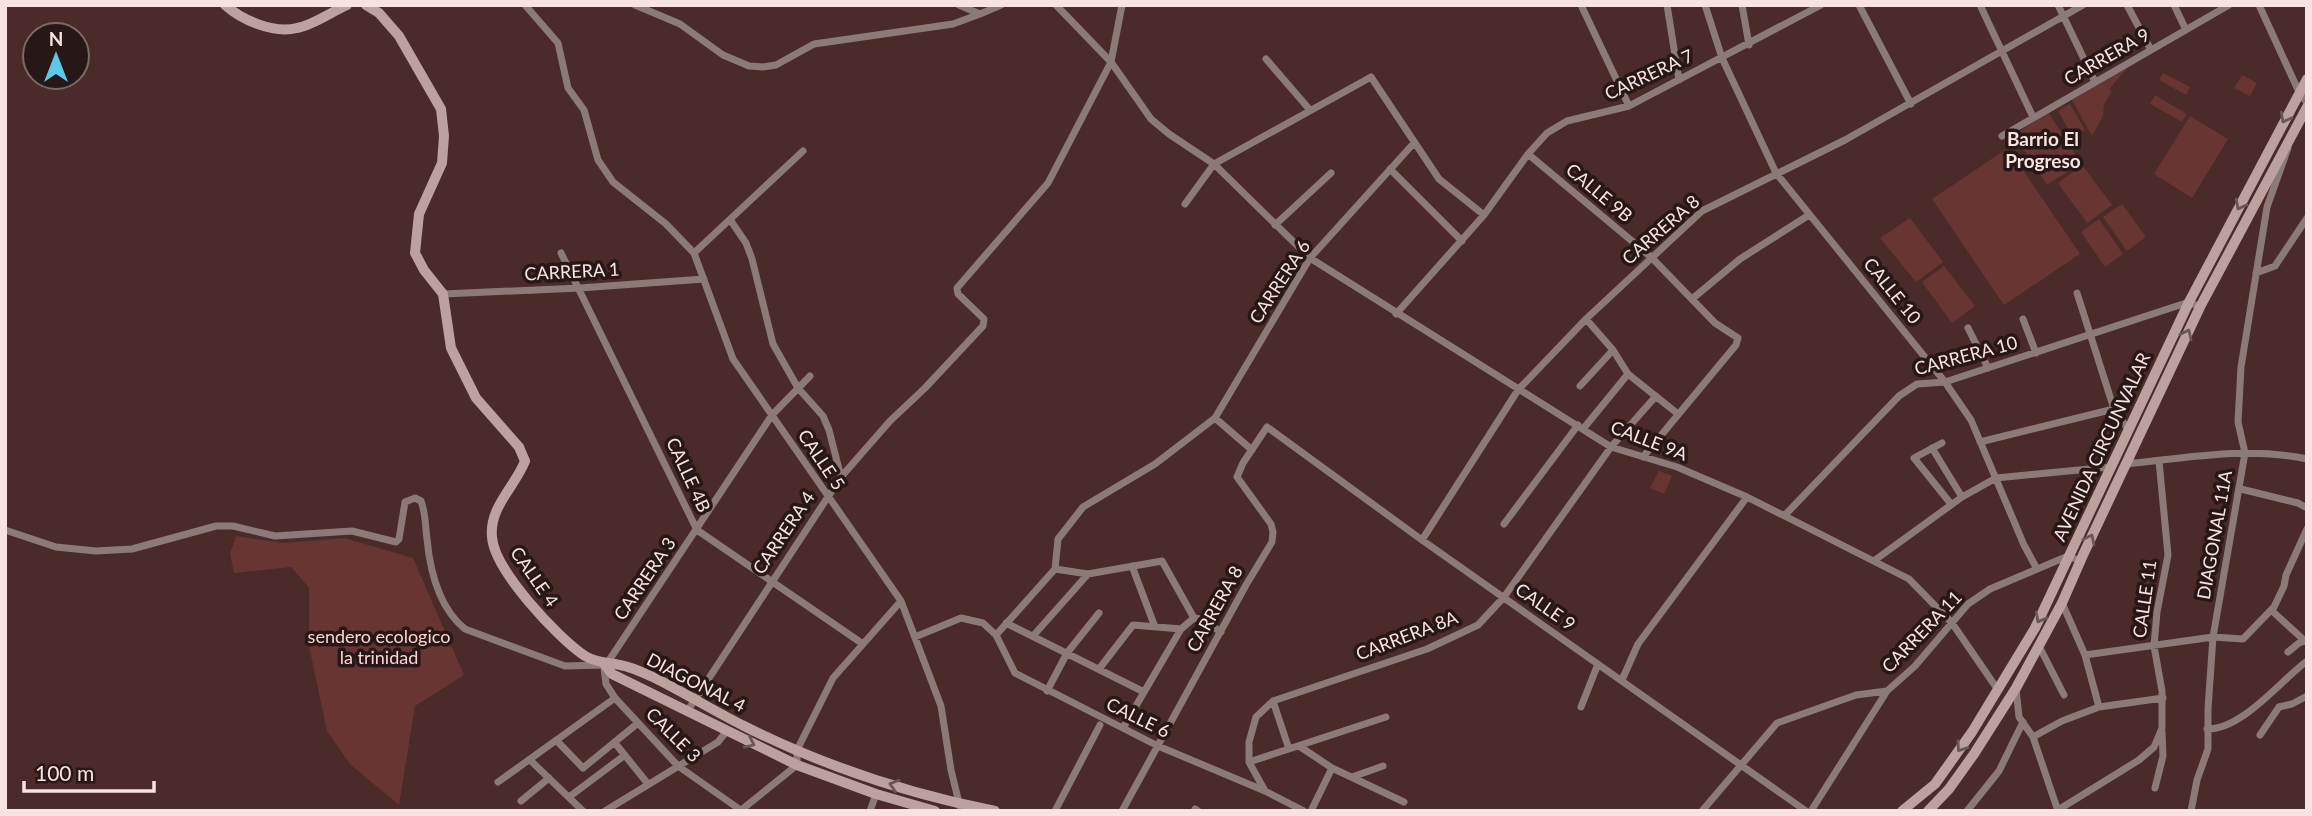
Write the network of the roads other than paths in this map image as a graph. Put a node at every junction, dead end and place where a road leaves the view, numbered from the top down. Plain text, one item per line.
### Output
1 (225, 5) edge
2 (347, 5) edge
3 (366, 5) edge
4 (525, 5) edge
5 (535, 5) edge
6 (635, 5) edge
7 (958, 5) edge
8 (1001, 5) edge
9 (1056, 5) edge
10 (1122, 5) edge
11 (1581, 5) edge
12 (1667, 5) edge
13 (1705, 5) edge
14 (1742, 5) edge
15 (1821, 5) edge
16 (1859, 5) edge
17 (1980, 5) edge
18 (2058, 5) edge
19 (2083, 5) edge
20 (2127, 5) edge
21 (2174, 5) edge
22 (2229, 5) edge
23 (2259, 5) edge
24 (980, 15) junction
25 (2063, 15) junction
26 (538, 18) junction
27 (2186, 30) junction
28 (1749, 45) junction
29 (2001, 50) junction
30 (2151, 50) junction
31 (1722, 58) junction
32 (1266, 59) dead end
33 (1111, 62) junction
34 (2307, 79) edge
35 (1679, 80) junction
36 (2095, 82) junction
37 (2299, 92) junction
38 (1911, 104) junction
39 (2307, 105) edge
40 (1629, 106) junction
41 (1310, 110) junction
42 (2032, 117) junction
43 (2307, 121) edge
44 (2295, 126) junction
45 (2002, 136) dead end
46 (2287, 142) junction
47 (1414, 143) junction
48 (803, 151) dead end
49 (1528, 154) junction
50 (1214, 164) junction
51 (1390, 169) junction
52 (1331, 173) dead end
53 (1776, 173) junction
54 (1185, 204) dead end
55 (1484, 215) junction
56 (1809, 215) junction
57 (2307, 218) edge
58 (731, 221) junction
59 (1275, 225) junction
60 (1462, 241) junction
61 (561, 253) dead end
62 (694, 253) junction
63 (1651, 257) junction
64 (1310, 258) junction
65 (2256, 273) junction
66 (704, 279) junction
67 (580, 288) junction
68 (2077, 293) dead end
69 (443, 294) junction
70 (1692, 299) junction
71 (2189, 302) junction
72 (2200, 307) junction
73 (1396, 314) junction
74 (2023, 318) dead end
75 (1586, 319) junction
76 (1968, 328) dead end
77 (2092, 336) junction
78 (1613, 350) junction
79 (2036, 353) junction
80 (1988, 368) junction
81 (1629, 374) junction
82 (810, 376) dead end
83 (1945, 382) junction
84 (1580, 386) dead end
85 (799, 388) junction
86 (1518, 390) junction
87 (1656, 396) junction
88 (2114, 409) junction
89 (1678, 414) junction
90 (772, 415) junction
91 (1215, 418) junction
92 (1267, 427) joint
93 (1581, 427) junction
94 (2128, 429) junction
95 (1980, 442) junction
96 (1942, 443) dead end
97 (1611, 447) junction
98 (1932, 448) junction
99 (1252, 450) junction
100 (2245, 453) junction
101 (1643, 457) junction
102 (2307, 459) edge
103 (2159, 461) junction
104 (2126, 464) junction
105 (2110, 467) junction
106 (841, 477) junction
107 (1996, 478) junction
108 (2241, 489) junction
109 (827, 497) junction
110 (1747, 497) junction
111 (1962, 497) junction
112 (1951, 504) junction
113 (2307, 508) edge
114 (1785, 515) junction
115 (1503, 524) dead end
116 (5, 530) edge
117 (697, 530) junction
118 (2307, 530) edge
119 (1422, 540) junction
120 (2307, 547) edge
121 (2296, 554) junction
122 (2068, 556) junction
123 (1875, 560) junction
124 (2080, 561) junction
125 (1132, 566) junction
126 (1055, 569) junction
127 (2037, 569) junction
128 (1088, 574) junction
129 (771, 580) junction
130 (1504, 597) junction
131 (901, 601) junction
132 (2062, 603) junction
133 (2271, 610) junction
134 (1099, 613) dead end
135 (1194, 618) junction
136 (1006, 623) junction
137 (1952, 623) junction
138 (1155, 627) junction
139 (1181, 629) junction
140 (1221, 632) junction
141 (996, 635) junction
142 (1032, 636) junction
143 (915, 637) junction
144 (2213, 637) junction
145 (2306, 641) edge
146 (863, 644) junction
147 (2039, 646) junction
148 (2154, 646) junction
149 (2288, 652) dead end
150 (1067, 653) junction
151 (2085, 655) junction
152 (2307, 661) edge
153 (1598, 664) junction
154 (606, 665) junction
155 (1099, 669) junction
156 (1622, 680) junction
157 (2016, 688) junction
158 (1998, 690) junction
159 (1047, 691) junction
160 (1887, 691) junction
161 (1144, 692) junction
162 (2064, 695) dead end
163 (2272, 695) junction
164 (2307, 696) edge
165 (615, 698) junction
166 (696, 698) junction
167 (2163, 698) junction
168 (1273, 701) junction
169 (1581, 707) dead end
170 (2099, 707) junction
171 (2279, 707) junction
172 (688, 710) junction
173 (1386, 717) dead end
174 (2023, 722) junction
175 (638, 723) junction
176 (1100, 725) dead end
177 (1123, 728) junction
178 (2162, 728) junction
179 (2207, 729) junction
180 (726, 732) junction
181 (2260, 736) dead end
182 (2033, 737) junction
183 (557, 741) junction
184 (615, 743) junction
185 (1158, 746) junction
186 (1299, 746) junction
187 (1289, 749) junction
188 (797, 750) junction
189 (625, 755) junction
190 (530, 760) junction
191 (1249, 762) junction
192 (1740, 764) junction
193 (797, 765) junction
194 (678, 766) junction
195 (1383, 766) dead end
196 (1332, 768) junction
197 (1352, 777) junction
198 (549, 778) junction
199 (498, 782) dead end
200 (648, 784) junction
201 (2155, 788) dead end
202 (1265, 791) junction
203 (876, 794) junction
204 (569, 797) junction
205 (522, 801) dead end
206 (1405, 802) dead end
207 (960, 807) edge
208 (991, 810) edge
209 (2058, 810) edge
210 (583, 811) edge
211 (605, 811) edge
212 (741, 811) edge
213 (870, 811) edge
214 (935, 811) edge
215 (1055, 811) edge
216 (1122, 811) edge
217 (1303, 811) edge
218 (1311, 811) edge
219 (1702, 811) edge
220 (1809, 811) edge
221 (1902, 811) edge
222 (1928, 811) edge
223 (1967, 811) edge
224 (2191, 811) edge

1 - 2 street
3 - 69 street
4 - 26 street
5 - 26 street
6 - 24 street
7 - 24 street
8 - 24 street
9 - 33 street, CALLE 9A
10 - 33 street
11 - 40 street
12 - 35 street
13 - 31 street, CALLE 10
14 - 28 street
15 - 28 street, CARRERA 7
16 - 38 street
17 - 29 street
18 - 25 street
19 - 25 street, CARRERA 8
20 - 30 street
21 - 27 street
22 - 27 street, CARRERA 9
23 - 37 street
25 - 29 street, CARRERA 8
25 - 36 street
26 - 62 street, CALLE 5
27 - 30 street, CARRERA 9
28 - 31 street, CARRERA 7
29 - 38 street, CARRERA 8
29 - 42 street
30 - 36 street, CARRERA 9
31 - 35 street, CARRERA 7
31 - 53 street, CALLE 10
32 - 41 street
33 - 50 street, CALLE 9A
33 - 106 street, CARRERA 4
34 - 37 street, AVENIDA CIRCUNVALAR
35 - 40 street, CARRERA 7
36 - 42 street, CARRERA 9
37 - 39 street
37 -> 71 street, AVENIDA CIRCUNVALAR
38 - 53 street, CARRERA 8
39 - 44 street, AVENIDA CIRCUNVALAR
40 - 49 street, CARRERA 7
41 - 47 street
41 - 50 street
42 - 45 street, CARRERA 9
43 - 44 street
44 - 46 street, AVENIDA CIRCUNVALAR
46 - 65 street, DIAGONAL 11A
46 - 72 street, AVENIDA CIRCUNVALAR
47 - 51 street, CARRERA 6
47 - 55 street
48 - 58 street
49 - 55 street, CARRERA 7
49 - 63 street, CALLE 9B
50 - 54 street
50 - 59 street, CALLE 9A
51 - 60 street
51 - 64 street, CARRERA 6
52 - 59 street
53 - 56 street, CALLE 10
53 - 63 street, CARRERA 8
55 - 60 street, CARRERA 7
56 - 70 street
56 - 83 street, CALLE 10
57 - 65 street
58 - 62 street
58 - 85 street
59 - 64 street, CALLE 9A
60 - 73 street, CARRERA 7
61 - 67 street, CALLE 4B
62 - 66 street, CALLE 5
63 - 70 street, CALLE 9B
63 - 75 street, CARRERA 8
64 - 73 street, CALLE 9A
64 - 91 street, CARRERA 6
65 - 100 street, DIAGONAL 11A
66 - 67 street, CARRERA 1
66 - 90 street, CALLE 5
67 - 69 street, CARRERA 1
67 - 117 street, CALLE 4B
68 - 77 street
69 - 154 street, CALLE 4
70 - 89 street, CALLE 9B
71 - 72 street
71 - 77 street, CARRERA 10
71 - 94 street, AVENIDA CIRCUNVALAR
104 -> 72 street, AVENIDA CIRCUNVALAR
73 - 86 street, CALLE 9A
74 - 79 street
75 - 78 street, CALLE 9A
75 - 86 street, CARRERA 8
76 - 80 street
77 - 79 street, CARRERA 10
77 - 88 street
78 - 81 street, CALLE 9A
78 - 84 street
79 - 80 street, CARRERA 10
80 - 83 street, CARRERA 10
81 - 87 street, CALLE 9A
81 - 93 street
82 - 85 street, CARRERA 3
83 - 95 street, CALLE 10
83 - 114 street, CARRERA 10
85 - 90 street, CARRERA 3
85 - 106 street
86 - 93 street, CALLE 9A
86 - 119 street, CARRERA 8
87 - 89 street, CALLE 9A
87 - 97 street, CARRERA 8A
88 - 94 street
88 - 95 street
89 - 101 street
90 - 109 street, CALLE 5
90 - 117 street, CARRERA 3
91 - 99 street
91 - 126 street
92 - 99 street, CARRERA 8
92 - 119 street, CALLE 9
93 - 97 street, CALLE 9A
93 - 115 street
94 - 105 street, AVENIDA CIRCUNVALAR
95 - 107 street, CALLE 10
96 - 98 street
97 - 101 street, CALLE 9A
97 - 130 street, CARRERA 8A
98 - 111 street
98 - 112 street
99 - 140 street, CARRERA 8
100 - 102 street
100 - 103 street
100 - 108 street, DIAGONAL 11A
101 - 110 street, CALLE 9A
103 - 104 street
103 - 148 street, CALLE 11
124 -> 104 street, AVENIDA CIRCUNVALAR
105 - 107 street
105 - 122 street, AVENIDA CIRCUNVALAR
106 - 109 street, CARRERA 4
107 - 111 street
107 - 127 street, CALLE 10
108 - 113 street
108 - 144 street, DIAGONAL 11A
109 - 129 street, CARRERA 4
109 - 131 street, CALLE 5
110 - 114 street, CALLE 9A
110 - 156 street
111 - 112 street
112 - 123 street
114 - 123 street, CALLE 9A
116 - 154 street
117 - 129 street, CALLE 4B
117 - 154 street, CARRERA 3
118 - 121 street
119 - 130 street, CALLE 9
120 - 121 street
121 - 133 street
122 - 124 street
122 - 127 street
122 -> 158 street, AVENIDA CIRCUNVALAR
123 - 137 street, CALLE 9A
124 - 132 street, AVENIDA CIRCUNVALAR
125 - 128 street
125 - 135 street
125 - 138 street
126 - 128 street
126 - 136 street
127 - 137 street, CARRERA 11
128 - 142 street
129 - 146 street, CALLE 4B
129 - 166 street, CARRERA 4
130 - 153 street, CALLE 9
130 - 168 street, CARRERA 8A
131 - 143 street, CALLE 5
131 - 146 street
132 - 147 street, AVENIDA CIRCUNVALAR
132 - 151 street
133 - 144 street
133 - 145 street
134 - 150 street
135 - 139 street
135 - 140 street
136 - 141 street
136 - 142 street
137 - 158 street, CALLE 9A
137 - 160 street, CARRERA 11
138 - 139 street
138 - 155 street
139 - 161 street
140 - 185 street, CARRERA 8
141 - 143 street, CALLE 6
141 - 159 street, CALLE 6
142 - 150 street
143 - 207 street, CALLE 5
144 - 148 street
144 - 179 street, DIAGONAL 11A
145 - 149 street
146 - 188 street
147 - 157 street, AVENIDA CIRCUNVALAR
147 - 162 street
148 - 151 street
148 - 167 street, CALLE 11
150 - 155 street
150 - 159 street
151 - 170 street
152 - 163 street
153 - 156 street, CALLE 9
153 - 169 street
154 - 165 street, CALLE 3
154 - 166 street, DIAGONAL 4
154 - 172 street, DIAGONAL 4
155 - 161 street
156 - 192 street, CALLE 9
157 - 174 street
157 - 222 street, AVENIDA CIRCUNVALAR
158 -> 221 street, AVENIDA CIRCUNVALAR
159 - 177 street, CALLE 6
160 - 192 street, CARRERA 11
160 - 220 street
161 - 177 street
163 - 171 street
163 - 179 street
164 - 171 street
165 - 175 street, CALLE 3
165 - 183 street
166 - 172 street, CARRERA 4
166 - 188 street, DIAGONAL 4
167 - 170 street
167 - 178 street, CALLE 11
168 - 187 street
168 - 191 street
170 - 182 street
171 - 181 street
172 - 180 street, DIAGONAL 4
173 - 186 street
174 - 182 street
174 - 223 street
175 - 184 street
175 - 194 street, CALLE 3
176 - 215 street
177 - 185 street, CALLE 6
178 - 201 street, CALLE 11
178 - 209 street
179 - 224 street, DIAGONAL 11A
180 -> 193 street, DIAGONAL 4
180 - 194 street
182 - 209 street
183 - 184 street
183 - 190 street
184 - 189 street
185 - 202 street, CALLE 6
185 - 216 street, CARRERA 8
186 - 187 street
186 - 196 street
187 - 191 street
188 - 193 street
207 -> 188 street, DIAGONAL 4
189 - 200 street
189 - 204 street
190 - 198 street
190 - 199 street
191 - 202 street
192 - 219 street, CARRERA 11
192 - 220 street, CALLE 9
193 - 203 street, DIAGONAL 4
193 - 212 street
194 - 200 street
194 - 212 street, CALLE 3
195 - 197 street
196 - 197 street
196 - 218 street
197 - 206 street
198 - 204 street
198 - 205 street
200 - 211 street
202 - 217 street, CALLE 6
203 - 213 street
203 - 214 street, DIAGONAL 4
204 - 210 street
207 - 208 street, DIAGONAL 4

